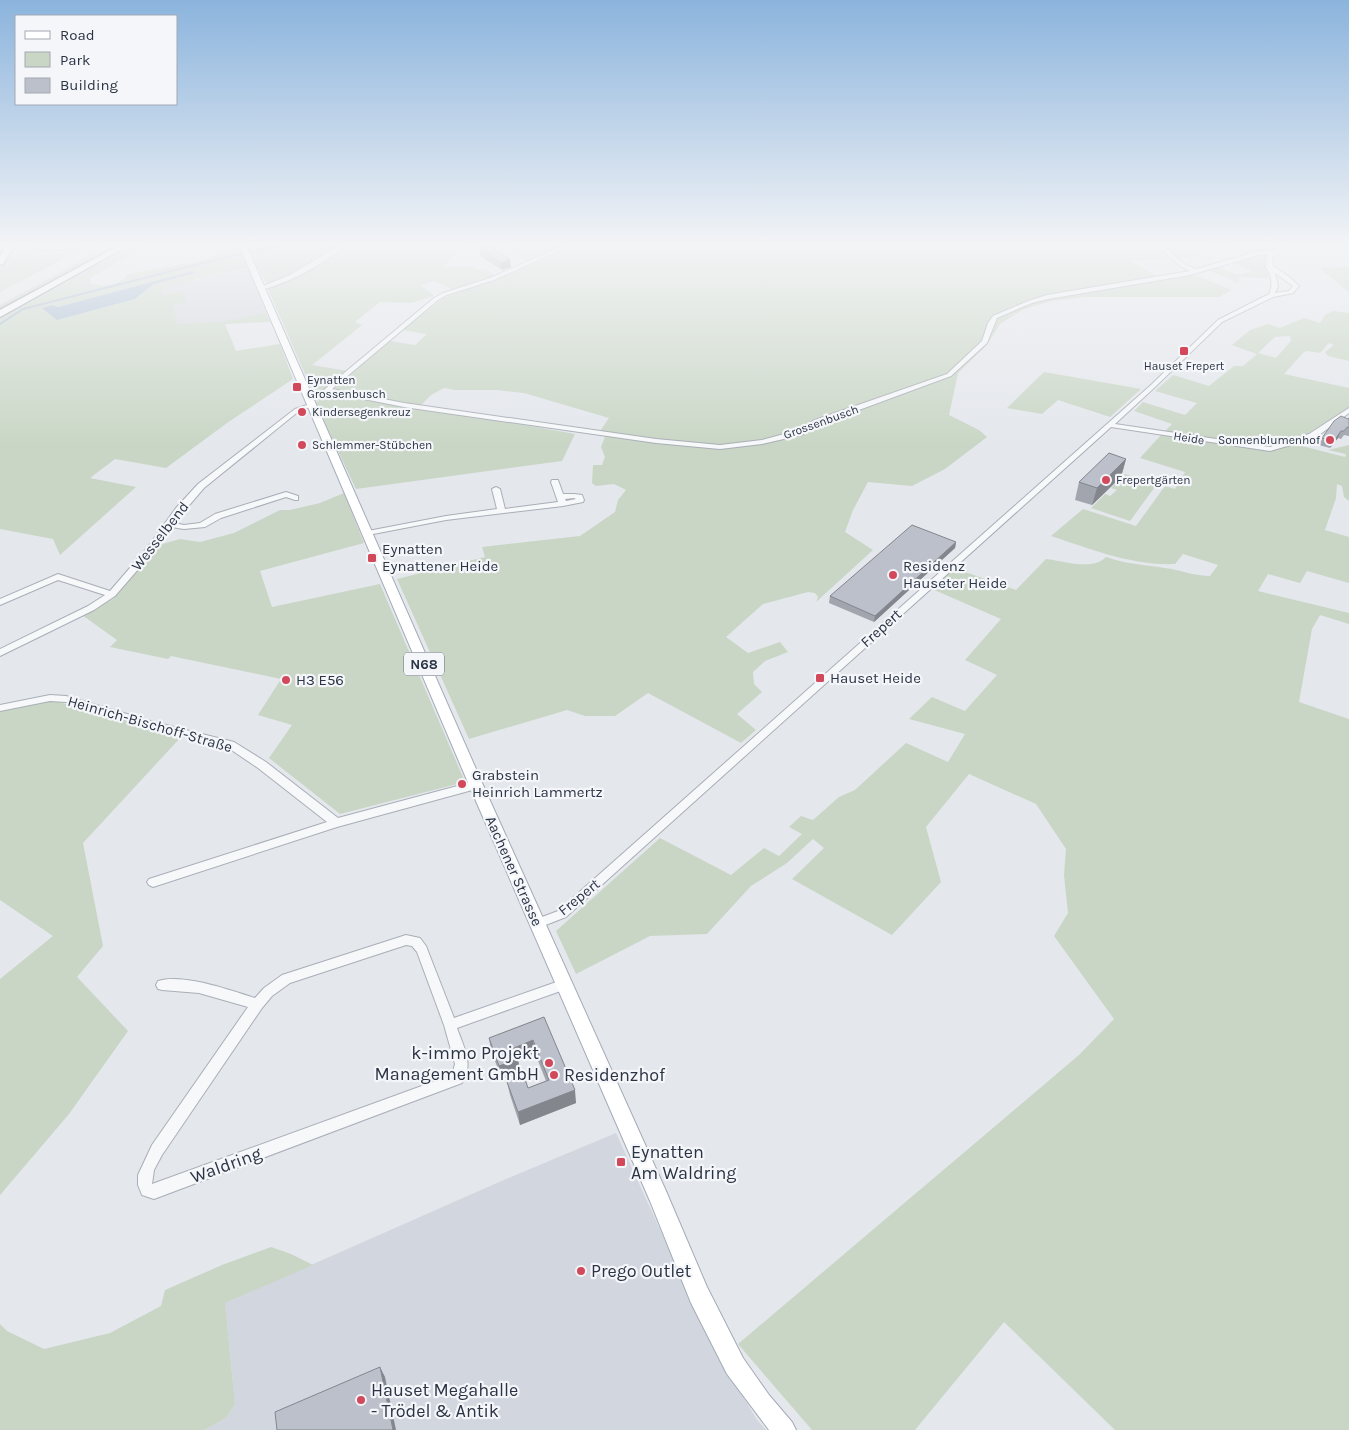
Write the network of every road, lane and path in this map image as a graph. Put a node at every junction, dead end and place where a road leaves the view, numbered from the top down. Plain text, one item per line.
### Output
1 (271, 312) edge
2 (421, 312) edge
3 (1007, 312) edge
4 (1238, 312) edge
5 (327, 390) junction
6 (311, 402) junction
7 (1349, 410) edge
8 (1109, 425) junction
9 (555, 482) dead end
10 (496, 489) dead end
11 (295, 498) dead end
12 (502, 512) junction
13 (169, 524) junction
14 (368, 533) junction
15 (112, 594) junction
16 (0, 602) edge
17 (0, 653) edge
18 (0, 708) edge
19 (476, 785) junction
20 (336, 823) junction
21 (154, 882) dead end
22 (538, 923) junction
23 (565, 984) junction
24 (162, 985) dead end
25 (257, 1004) junction
26 (450, 1025) junction
27 (784, 1430) edge

1 - 6 main road, Aachener Strasse / N68
2 - 5 street, Wesselbend
3 - 5 street, Grossenbusch
4 - 8 street, Frepert
5 - 6 street, Wesselbend
6 - 13 street, Wesselbend
6 - 14 main road, Aachener Strasse / N68
7 - 8 street, Heide
8 - 22 street, Frepert
9 - 12 street
10 - 12 street
11 - 13 street
12 - 14 street
13 - 15 street, Wesselbend
14 - 19 main road, Aachener Strasse / N68
15 - 16 street
15 - 17 street, Wesselbend
18 - 20 street, Heinrich-Bischoff-Straße
19 - 20 street
19 - 22 main road, Aachener Strasse / N68
20 - 21 street
22 - 23 main road, Aachener Strasse / N68
23 - 26 street
23 - 27 main road, Aachener Strasse / N68
24 - 25 street
25 - 26 street, Waldring
25 - 26 street, Waldring

